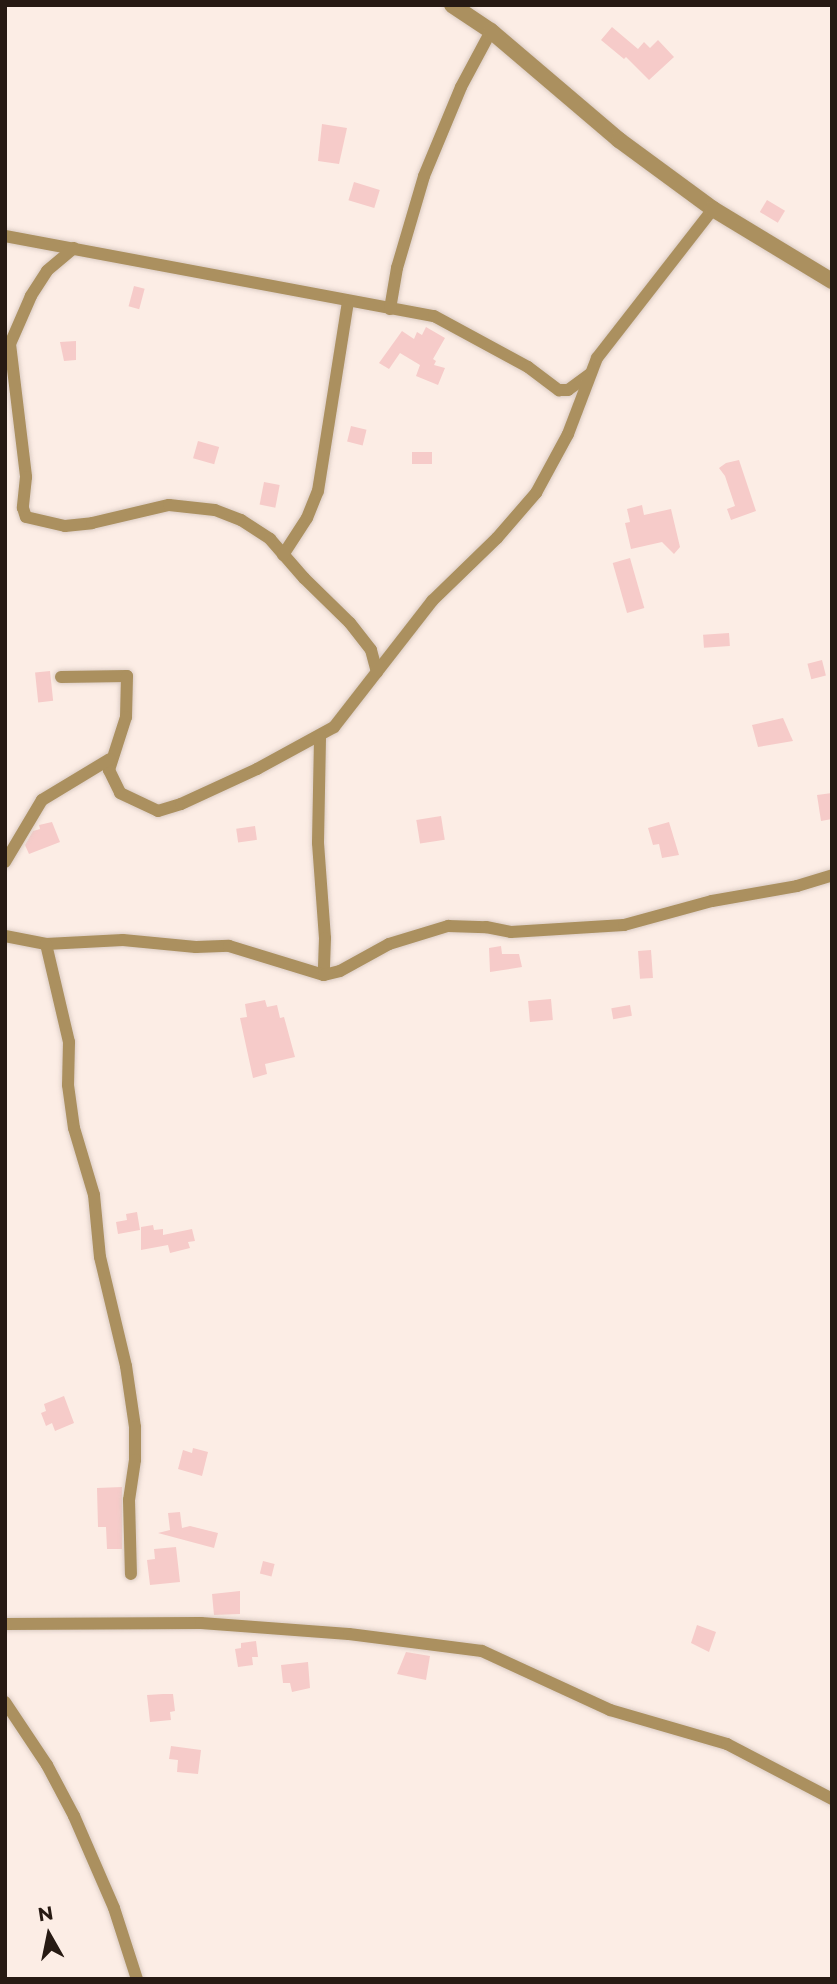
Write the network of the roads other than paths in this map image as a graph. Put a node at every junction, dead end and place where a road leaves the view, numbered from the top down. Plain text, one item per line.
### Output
1 (452, 5) edge
2 (491, 31) junction
3 (713, 209) junction
4 (5, 236) edge
5 (74, 247) junction
6 (832, 281) edge
7 (348, 302) junction
8 (390, 309) junction
9 (590, 374) junction
10 (282, 555) junction
11 (377, 672) junction
12 (61, 677) dead end
13 (320, 738) junction
14 (110, 759) junction
15 (5, 862) edge
16 (832, 875) edge
17 (5, 936) edge
18 (46, 944) junction
19 (324, 975) junction
20 (131, 1574) dead end
21 (5, 1624) edge
22 (5, 1702) edge
23 (832, 1799) edge
24 (137, 1979) edge

1 - 2 street
2 - 3 street
2 - 8 street
3 - 6 street
3 - 9 street
4 - 5 street
5 - 7 street
5 - 10 street
7 - 8 street
7 - 10 street
8 - 9 street
9 - 11 street
10 - 11 street
11 - 13 street
12 - 14 street
13 - 14 street
13 - 19 street
14 - 15 street
16 - 19 street
17 - 18 street
18 - 19 street
18 - 20 street
21 - 23 street
22 - 24 street

